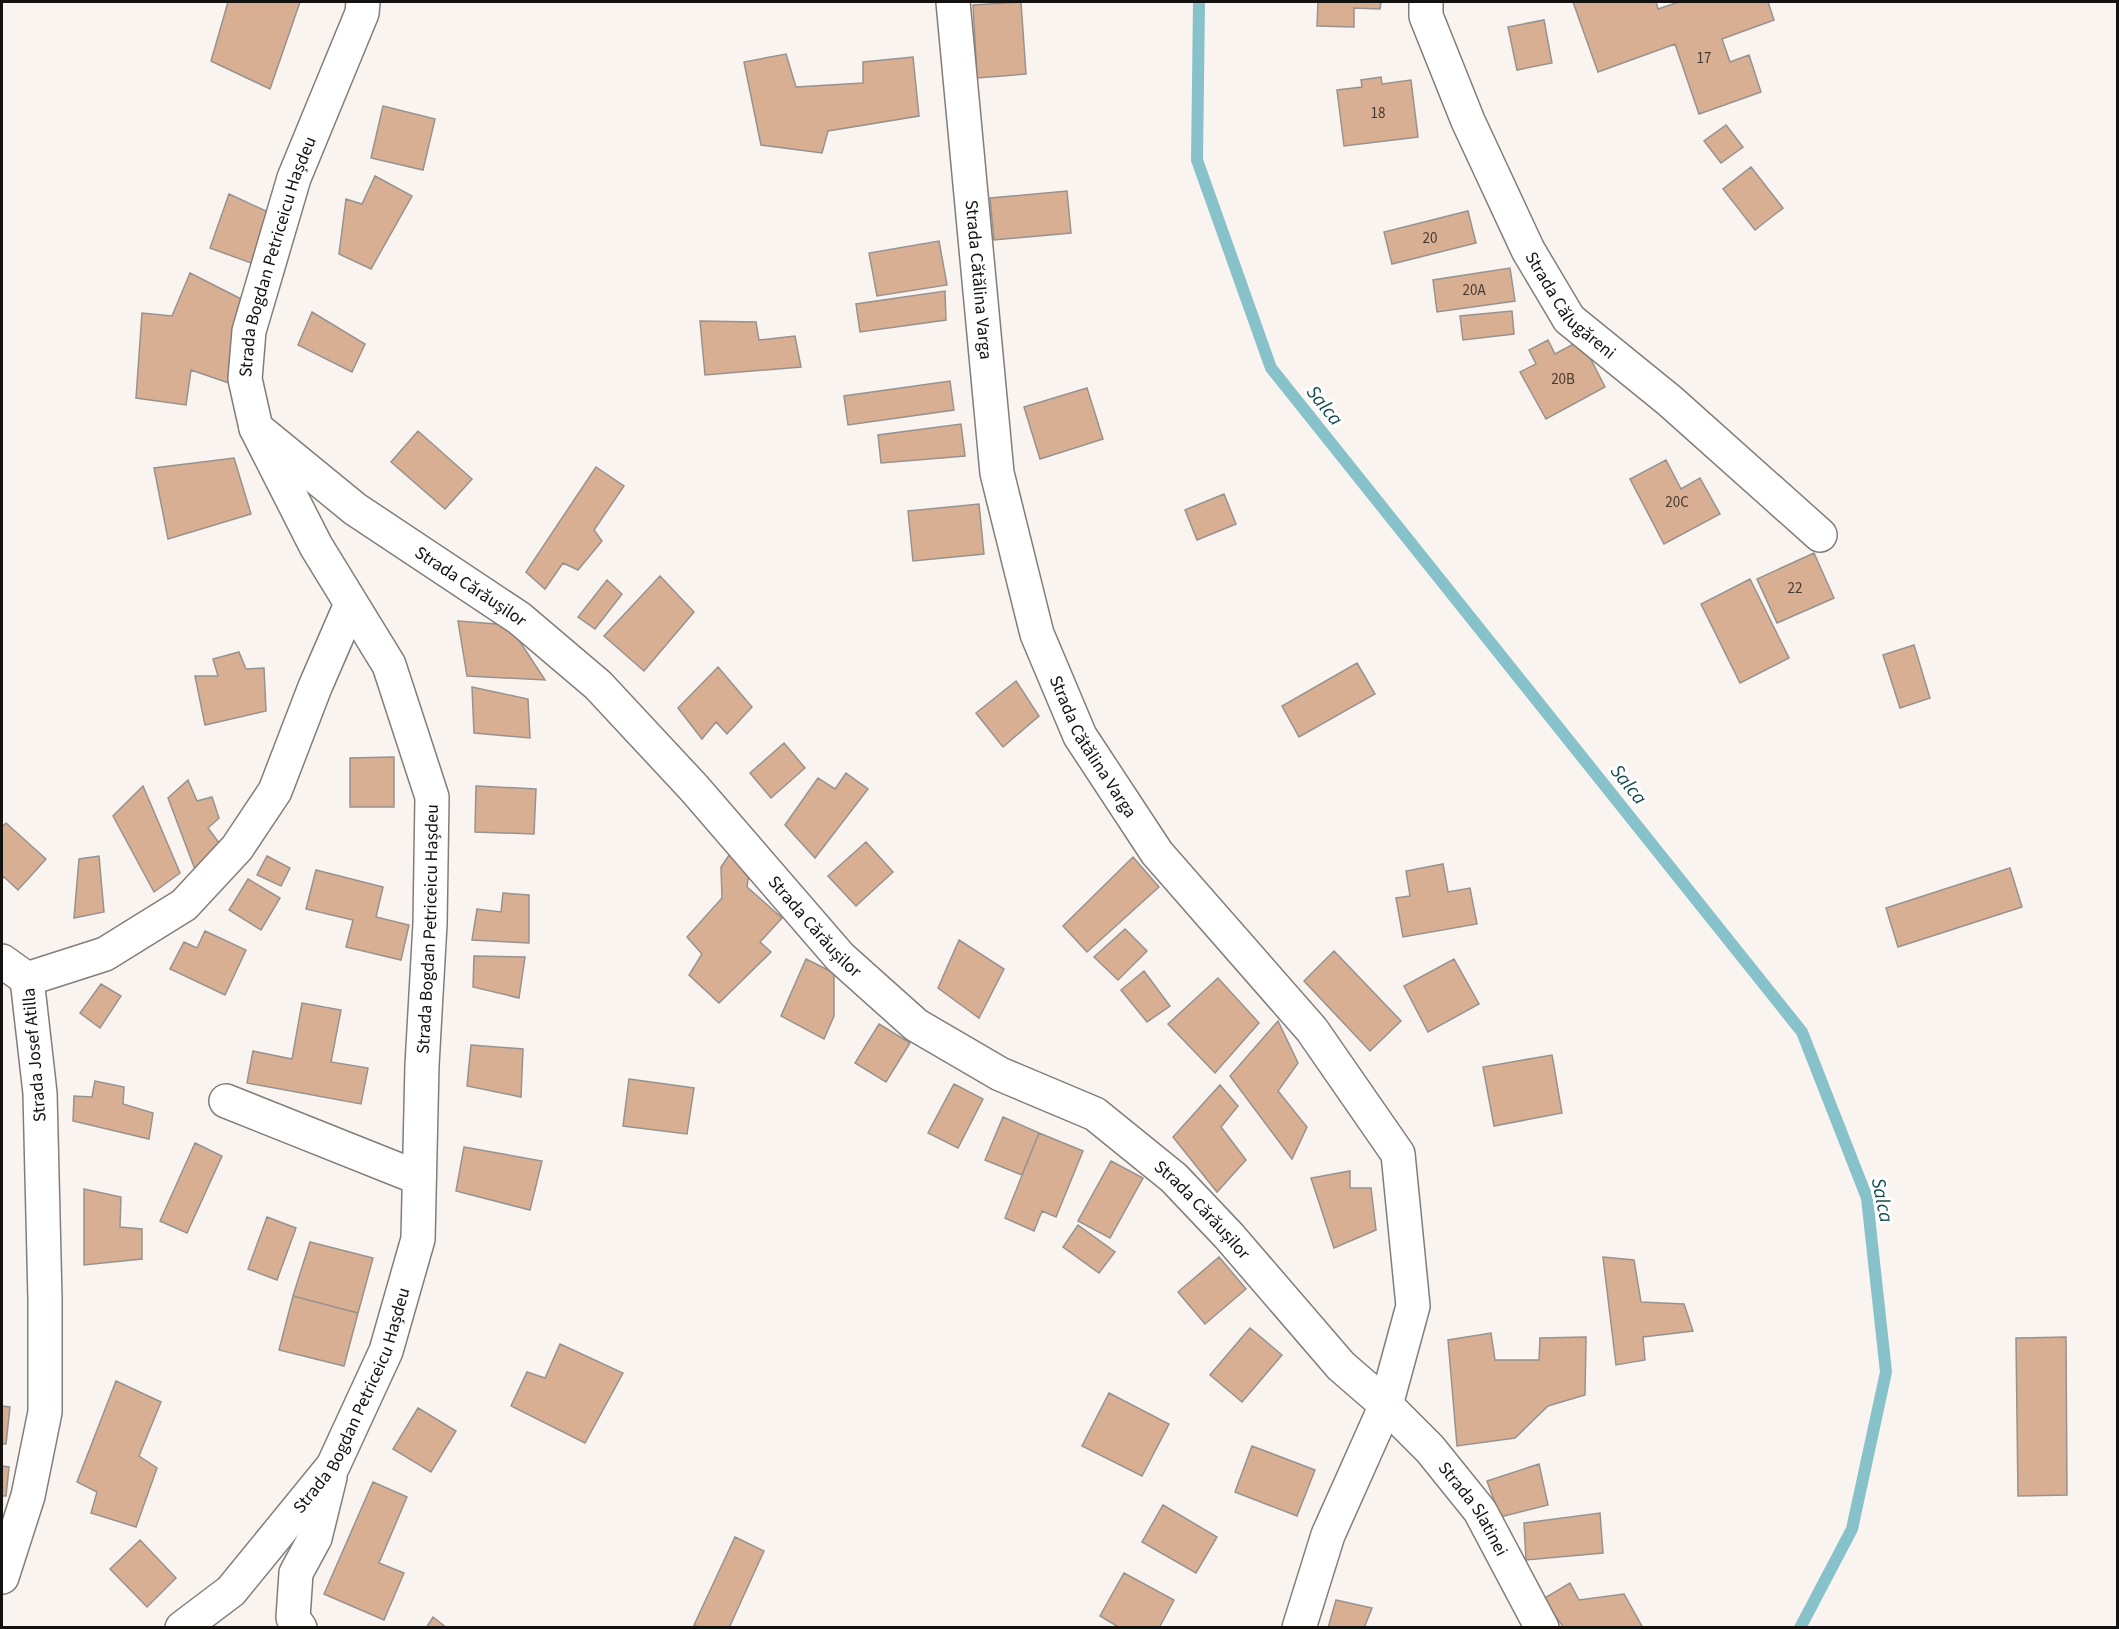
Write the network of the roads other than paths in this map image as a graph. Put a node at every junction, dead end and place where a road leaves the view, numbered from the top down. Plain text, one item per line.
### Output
1 (363, 2) edge
2 (953, 2) edge
3 (1426, 2) edge
4 (256, 428) junction
5 (1820, 535) dead end
6 (351, 604) junction
7 (14, 970) edge
8 (226, 1101) dead end
9 (419, 1178) junction
10 (1386, 1405) junction
11 (333, 1466) junction
12 (2, 1577) edge
13 (182, 1628) edge
14 (300, 1628) edge
15 (1299, 1628) edge
16 (1542, 1628) edge

1 - 4 street, Strada Bogdan Petriceicu Hașdeu
2 - 10 street, Strada Cătălina Varga
3 - 5 street, Strada Călugăreni
4 - 6 street, Strada Bogdan Petriceicu Hașdeu
4 - 10 street, Strada Cărăușilor
6 - 7 street, Strada Josef Atilla
6 - 9 street, Strada Bogdan Petriceicu Hașdeu
7 - 12 street, Strada Josef Atilla
8 - 9 street
9 - 11 street, Strada Bogdan Petriceicu Hașdeu
10 - 15 street, Strada Cătălina Varga
10 - 16 street, Strada Slatinei
11 - 13 street, Strada Bogdan Petriceicu Hașdeu
11 - 14 street

